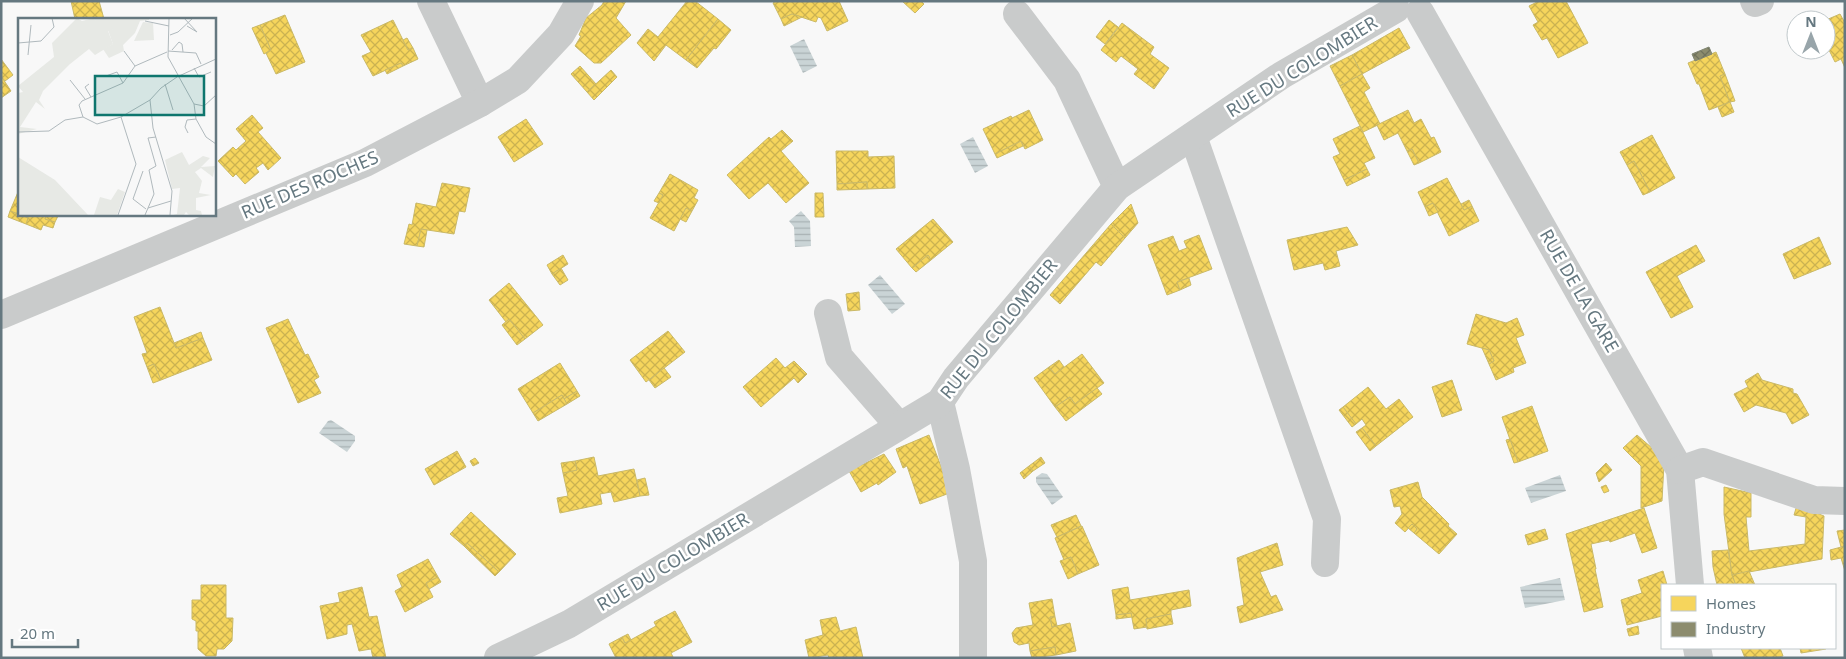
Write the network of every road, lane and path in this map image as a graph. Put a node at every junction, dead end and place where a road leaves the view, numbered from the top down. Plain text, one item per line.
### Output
1 (431, 1) edge
2 (580, 1) edge
3 (1754, 1) edge
4 (1760, 1) edge
5 (1409, 6) edge
6 (1017, 14) dead end
7 (480, 103) junction
8 (1193, 136) junction
9 (1117, 187) junction
10 (828, 312) dead end
11 (1, 315) edge
12 (940, 402) junction
13 (899, 426) junction
14 (1680, 470) junction
15 (1845, 501) edge
16 (1325, 563) dead end
17 (1690, 584) edge
18 (498, 658) edge
19 (973, 658) edge

1 - 7 street
2 - 7 street, RUE DES ROCHES
3 - 4 street
5 - 8 street, RUE DU COLOMBIER
5 - 14 street, RUE DE LA GARE
6 - 9 street
7 - 11 street, RUE DES ROCHES
8 - 9 street, RUE DU COLOMBIER
8 - 16 street
9 - 12 street, RUE DU COLOMBIER
10 - 13 street
12 - 13 street, RUE DU COLOMBIER
12 - 19 street
13 - 18 street, RUE DU COLOMBIER
14 - 15 street
14 - 17 street, RUE DE LA GARE

